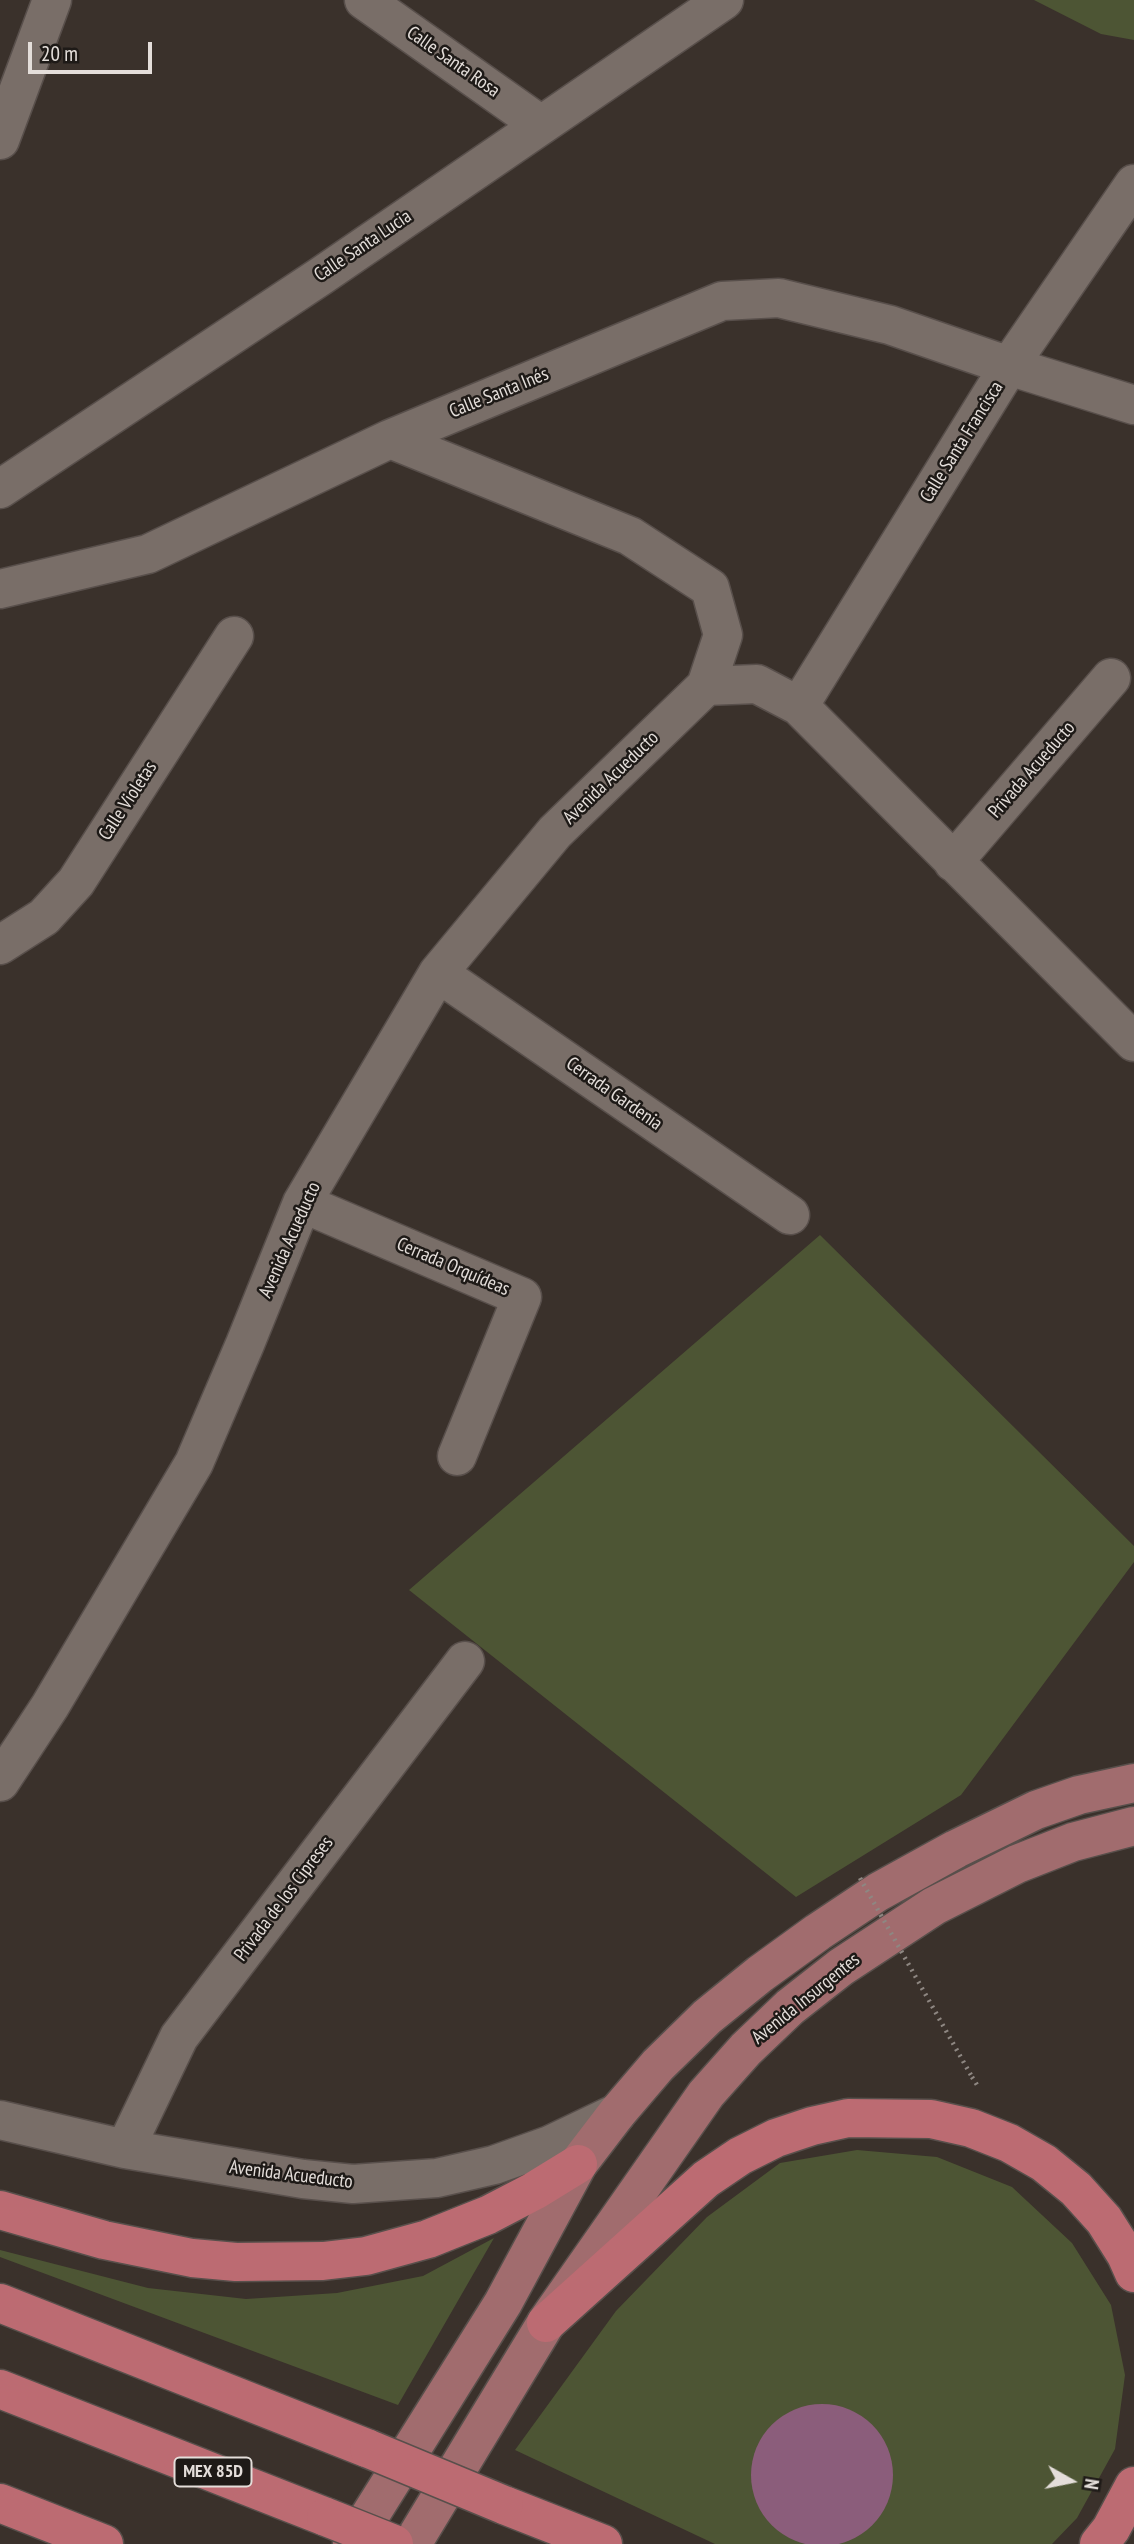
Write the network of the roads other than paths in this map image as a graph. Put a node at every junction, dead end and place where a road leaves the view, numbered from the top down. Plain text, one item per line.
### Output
1 (52, 0) edge
2 (364, 0) edge
3 (724, 0) edge
4 (541, 125) junction
5 (0, 140) edge
6 (1134, 184) edge
7 (1009, 366) junction
8 (1134, 405) edge
9 (390, 439) junction
10 (0, 489) edge
11 (0, 589) edge
12 (234, 636) dead end
13 (1111, 678) dead end
14 (706, 686) junction
15 (799, 706) junction
16 (953, 862) junction
17 (0, 945) edge
18 (438, 973) junction
19 (1134, 1042) edge
20 (302, 1203) junction
21 (790, 1215) dead end
22 (457, 1456) dead end
23 (465, 1661) dead end
24 (0, 1782) edge
25 (1134, 1783) edge
26 (1134, 1826) edge
27 (617, 2113) junction
28 (0, 2120) edge
29 (125, 2149) junction
30 (578, 2164) junction
31 (0, 2210) edge
32 (1134, 2273) edge
33 (0, 2302) edge
34 (546, 2323) junction
35 (0, 2389) edge
36 (1134, 2486) edge
37 (0, 2503) edge
38 (339, 2531) edge
39 (104, 2544) edge
40 (394, 2544) edge
41 (412, 2544) edge
42 (603, 2544) edge
43 (1099, 2544) edge

1 - 5 street
2 - 4 street, Calle Santa Rosa
3 - 4 street, Calle Santa Lucia
4 - 10 street, Calle Santa Lucia
6 - 7 street, Calle Santa Francisca
7 - 8 street, Calle Santa Inés
7 - 9 street, Calle Santa Inés
7 - 15 street, Calle Santa Francisca
9 - 11 street, Calle Santa Inés
9 - 14 street, Avenida Acueducto
12 - 17 street, Calle Violetas
13 - 16 street, Privada Acueducto
14 - 15 street
14 - 18 street, Avenida Acueducto
15 - 16 street
16 - 19 street
18 - 20 street, Avenida Acueducto
18 - 21 street, Cerrada Gardenia
20 - 22 street, Cerrada Orquídeas
20 - 24 street, Avenida Acueducto
23 - 29 street, Privada de los Cipreses
25 - 27 main road
26 - 34 main road, Avenida Insurgentes
27 - 29 street, Avenida Acueducto
27 - 30 main road
28 - 29 street, Avenida Acueducto
30 - 31 highway
30 - 38 main road
32 - 34 highway
33 - 42 highway, bridge
34 - 41 main road, Avenida Insurgentes
35 - 38 highway, MEX 85D
36 - 43 highway
37 - 39 highway
38 - 40 highway, MEX 85D, bridge

